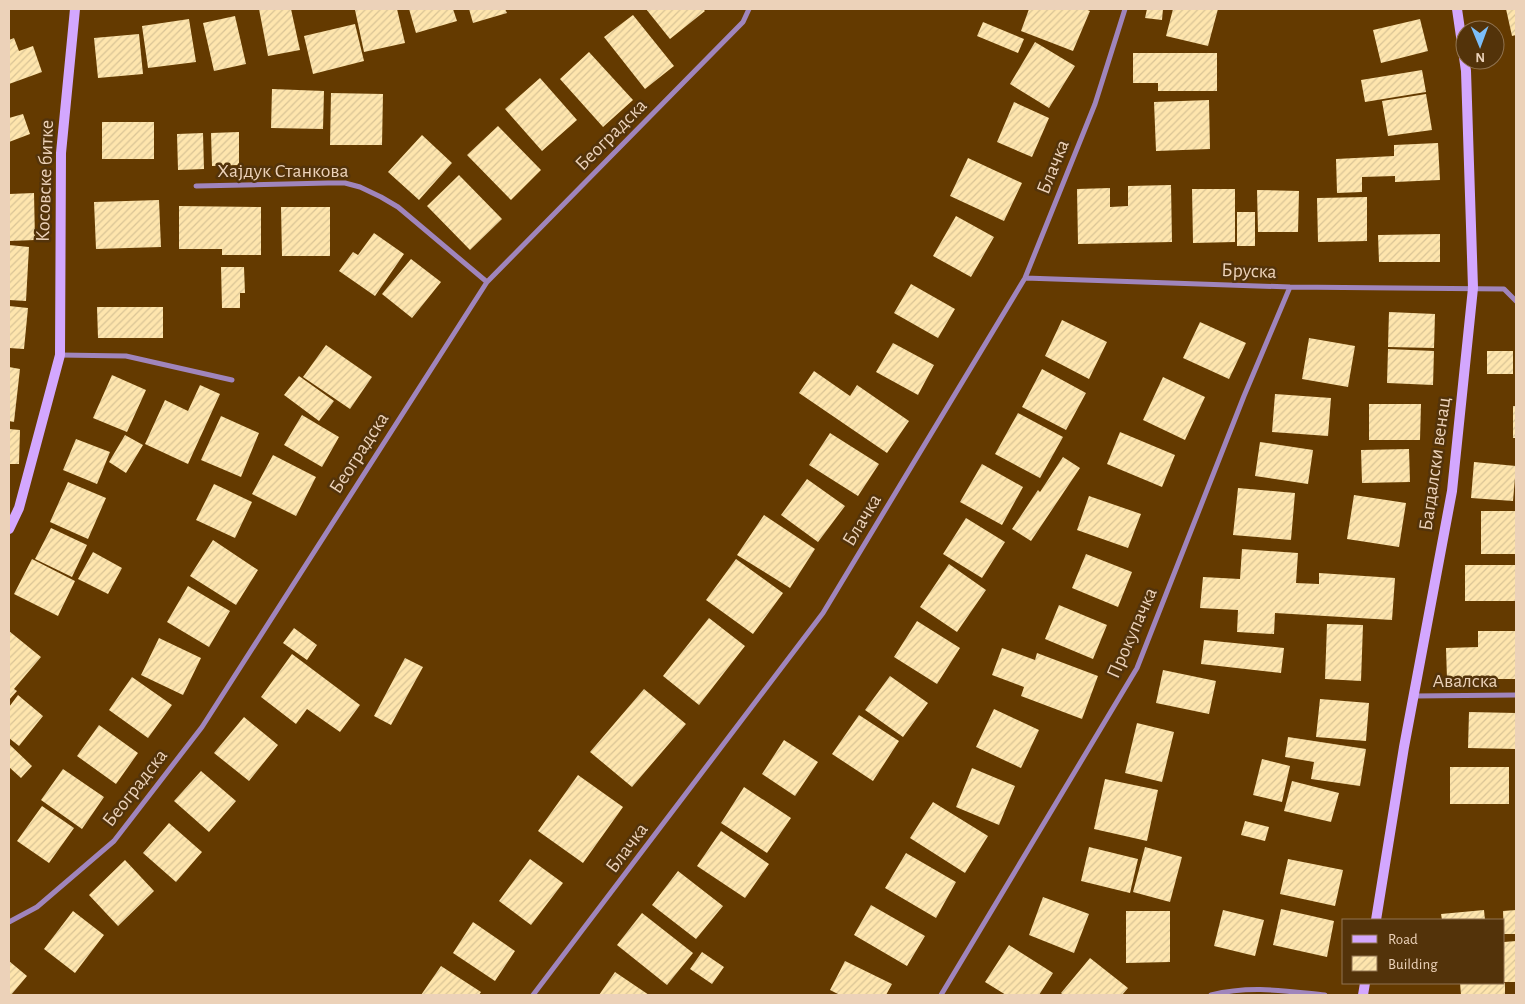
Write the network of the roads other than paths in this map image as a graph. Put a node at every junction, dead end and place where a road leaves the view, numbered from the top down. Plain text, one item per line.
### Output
1 (75, 9) edge
2 (749, 9) edge
3 (1125, 9) edge
4 (1457, 9) edge
5 (196, 186) dead end
6 (1025, 278) junction
7 (487, 282) junction
8 (1290, 287) junction
9 (1473, 288) junction
10 (1516, 301) edge
11 (60, 355) junction
12 (232, 380) dead end
13 (9, 530) edge
14 (1413, 696) junction
15 (1516, 696) edge
16 (1376, 919) edge
17 (9, 922) edge
18 (533, 995) edge
19 (941, 995) edge
20 (1211, 995) edge
21 (1325, 995) edge

1 - 11 street, Косовске битке
2 - 7 street, Београдска
3 - 6 street, Блачка
4 - 9 street, Багдалски венац
5 - 7 street, Хајдук Станкова
6 - 8 street, Бруска
6 - 18 street, Блачка
7 - 17 street, Београдска
8 - 9 street, Бруска
8 - 19 street, Прокупачка
9 - 10 street
9 - 14 street, Багдалски венац
11 - 12 street
11 - 13 street, Косовске битке
14 - 15 street, Авалска
14 - 16 street, Багдалски венац
20 - 21 street

